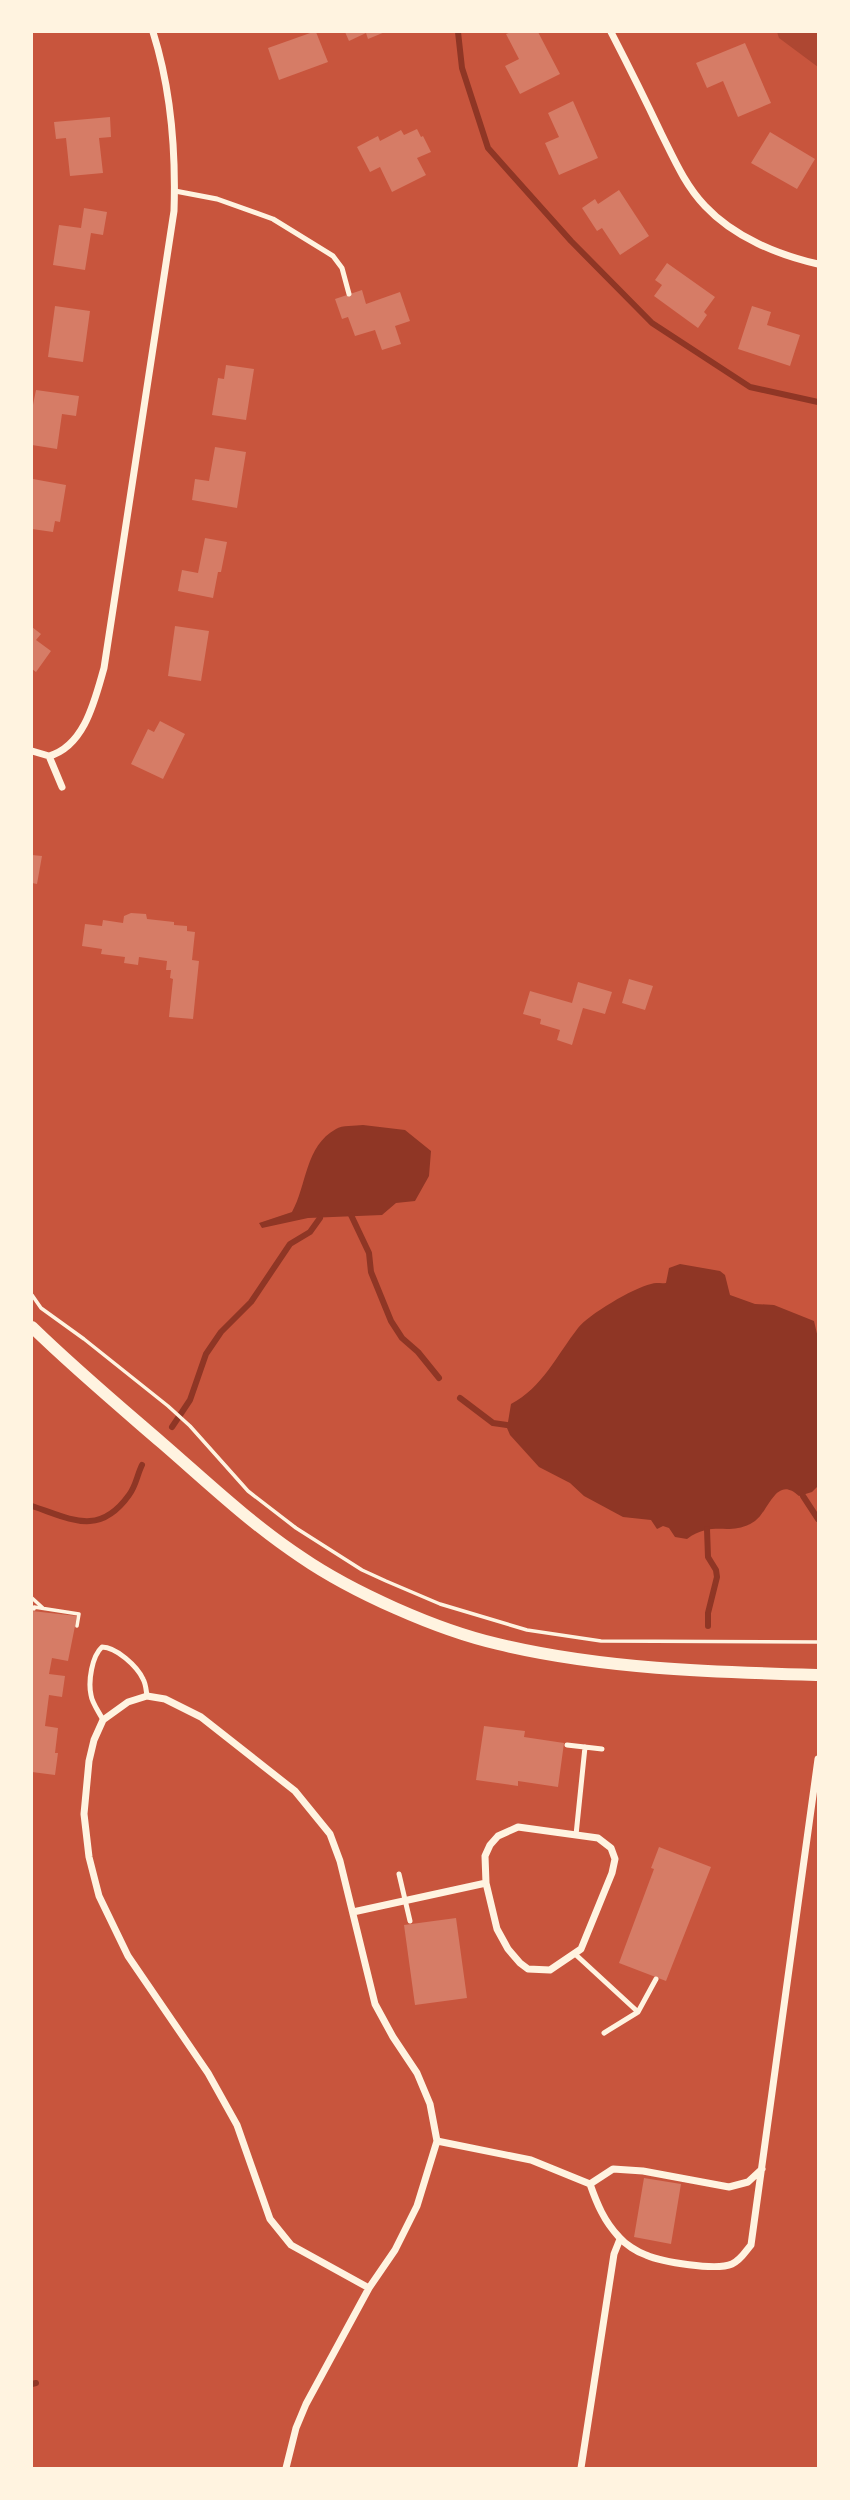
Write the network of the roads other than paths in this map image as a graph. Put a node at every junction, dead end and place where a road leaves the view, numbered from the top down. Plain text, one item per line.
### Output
1 (153, 32) edge
2 (611, 32) edge
3 (175, 191) junction
4 (818, 264) edge
5 (349, 294) dead end
6 (32, 751) edge
7 (49, 756) junction
8 (62, 786) dead end
9 (32, 1328) edge
10 (818, 1675) edge
11 (147, 1696) junction
12 (103, 1720) junction
13 (567, 1745) dead end
14 (585, 1747) junction
15 (602, 1749) dead end
16 (818, 1759) edge
17 (576, 1835) junction
18 (400, 1874) dead end
19 (486, 1883) junction
20 (405, 1901) junction
21 (353, 1912) junction
22 (410, 1921) dead end
23 (575, 1954) junction
24 (656, 1979) dead end
25 (638, 2012) junction
26 (604, 2033) dead end
27 (437, 2141) junction
28 (762, 2169) junction
29 (590, 2184) junction
30 (620, 2239) junction
31 (369, 2288) junction
32 (286, 2469) edge
33 (581, 2469) edge

1 - 3 street
2 - 4 street
3 - 5 lane
3 - 7 street
6 - 7 street
7 - 8 street
9 - 10 street
11 - 12 street
11 - 12 lane
11 - 21 street
12 - 31 street
13 - 14 lane
14 - 15 lane
14 - 17 lane
16 - 28 street
17 - 19 street
17 - 23 street
18 - 20 lane
19 - 20 street
19 - 23 street
20 - 21 street
20 - 22 lane
21 - 27 street
23 - 25 lane
24 - 25 lane
25 - 26 lane
27 - 29 street
27 - 31 street
28 - 29 street
28 - 30 street
29 - 30 street
30 - 33 street
31 - 32 street

